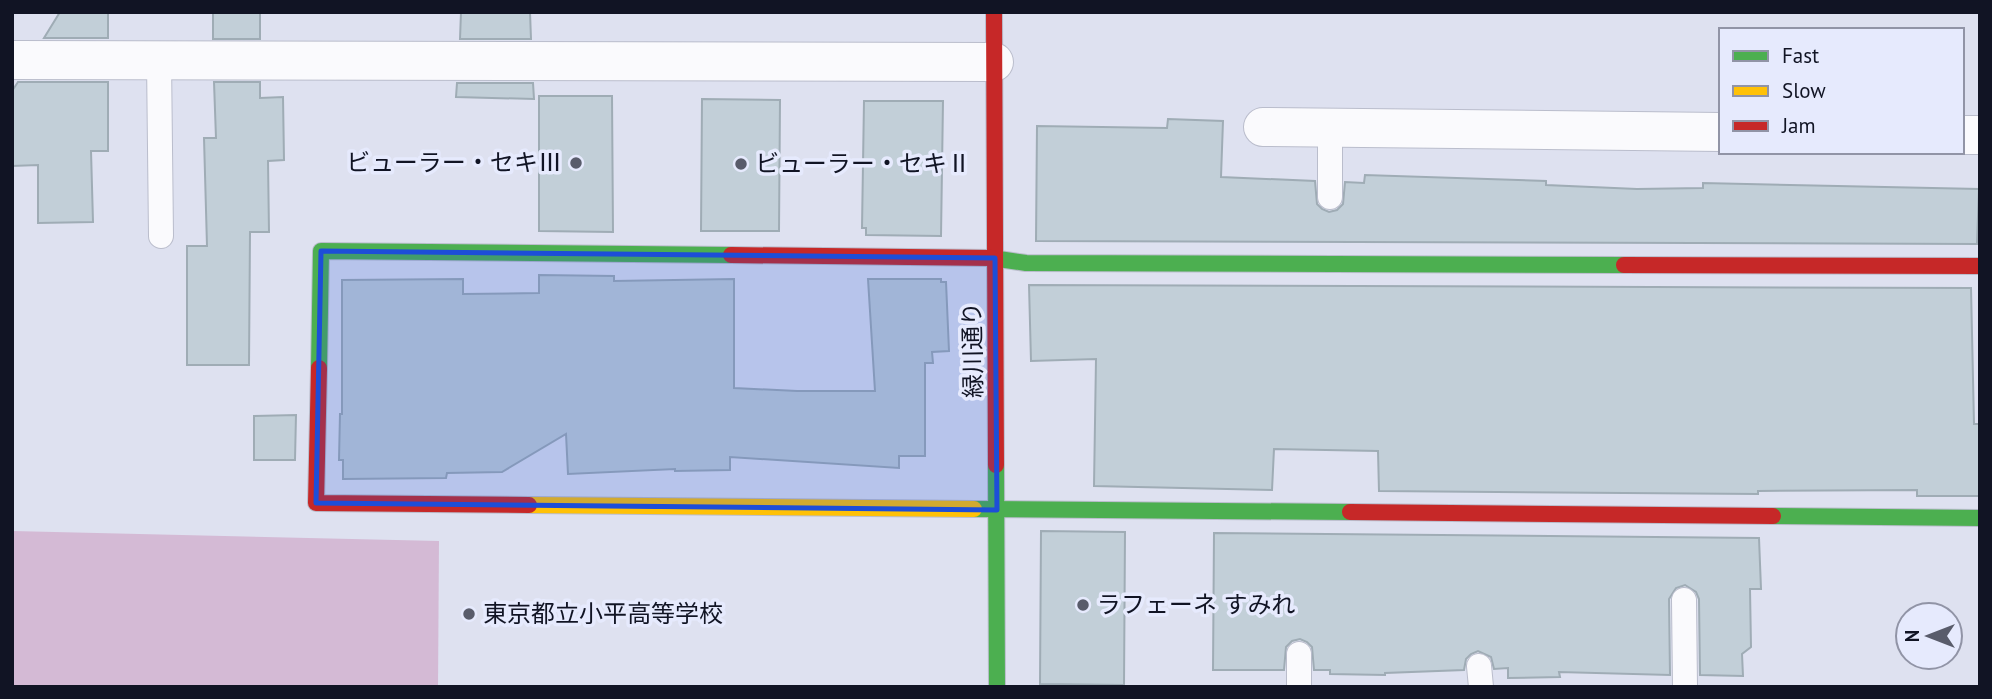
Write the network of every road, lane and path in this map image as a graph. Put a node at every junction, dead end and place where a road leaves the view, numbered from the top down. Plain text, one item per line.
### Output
1 (993, 12) edge
2 (12, 60) edge
3 (159, 60) junction
4 (994, 62) junction
5 (1263, 127) dead end
6 (1330, 128) junction
7 (1719, 132) edge
8 (1330, 197) dead end
9 (161, 236) dead end
10 (995, 258) junction
11 (1980, 266) edge
12 (998, 510) junction
13 (1980, 518) edge
14 (1684, 600) dead end
15 (1299, 654) dead end
16 (997, 687) edge
17 (1299, 687) edge
18 (1685, 687) edge

1 - 4 street, 緑川通り
2 - 3 street
3 - 4 street
3 - 9 lane
4 - 10 street, 緑川通り
5 - 6 street
6 - 7 street
6 - 8 lane
10 - 11 street
10 - 12 street, 緑川通り
10 - 12 street
12 - 13 street
12 - 16 street, 緑川通り
14 - 18 lane
15 - 17 lane

